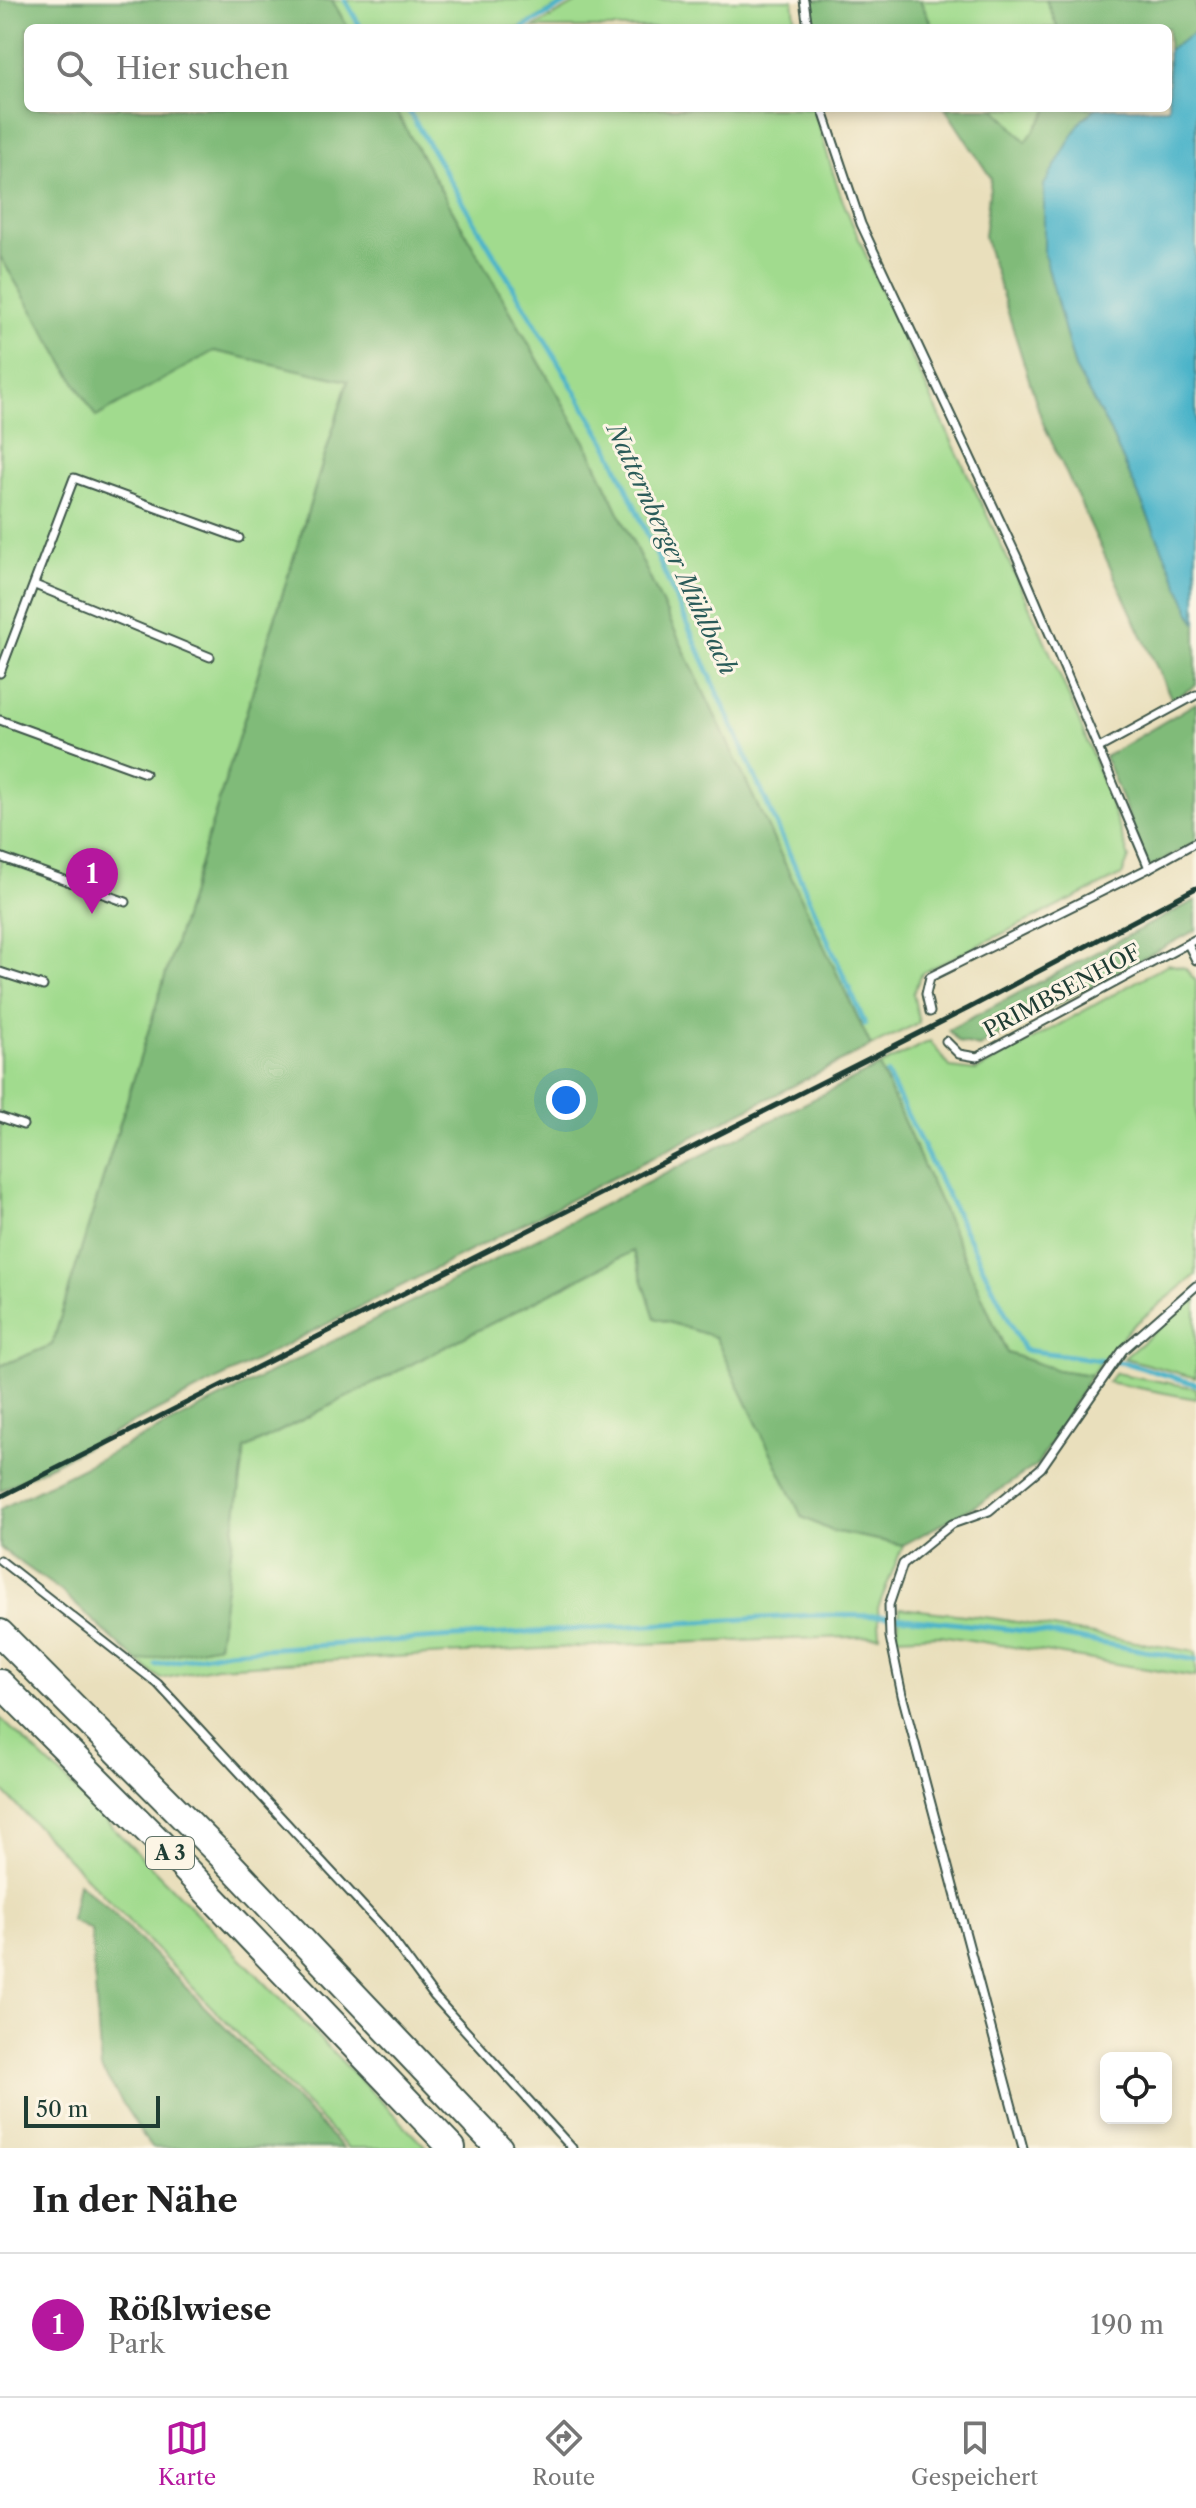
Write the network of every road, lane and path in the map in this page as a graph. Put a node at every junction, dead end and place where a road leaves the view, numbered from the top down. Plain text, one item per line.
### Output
1 (804, 0) edge
2 (807, 24) edge
3 (823, 112) edge
4 (239, 538) dead end
5 (35, 585) junction
6 (210, 657) dead end
7 (0, 673) edge
8 (1196, 695) edge
9 (0, 720) edge
10 (1099, 748) junction
11 (145, 773) dead end
12 (1196, 842) edge
13 (0, 857) edge
14 (1149, 868) junction
15 (126, 902) dead end
16 (1196, 939) edge
17 (1188, 944) junction
18 (1196, 960) edge
19 (0, 972) edge
20 (43, 986) dead end
21 (930, 1012) dead end
22 (946, 1041) dead end
23 (0, 1117) edge
24 (23, 1125) dead end
25 (1196, 1286) edge
26 (0, 1560) edge
27 (0, 1633) edge
28 (0, 1683) edge
29 (452, 2148) edge
30 (499, 2148) edge
31 (572, 2148) edge
32 (1023, 2148) edge

1 - 2 lane
3 - 10 lane
4 - 5 lane
5 - 6 lane
5 - 7 lane
8 - 10 lane
9 - 11 lane
10 - 14 lane
12 - 14 lane
13 - 15 lane
14 - 21 lane
16 - 17 lane, PRIMBSENHOF
17 - 18 lane
17 - 22 lane, PRIMBSENHOF
19 - 20 lane
23 - 24 lane
25 - 32 lane
26 - 31 lane
27 - 30 highway, A 3
28 - 29 highway, A 3

